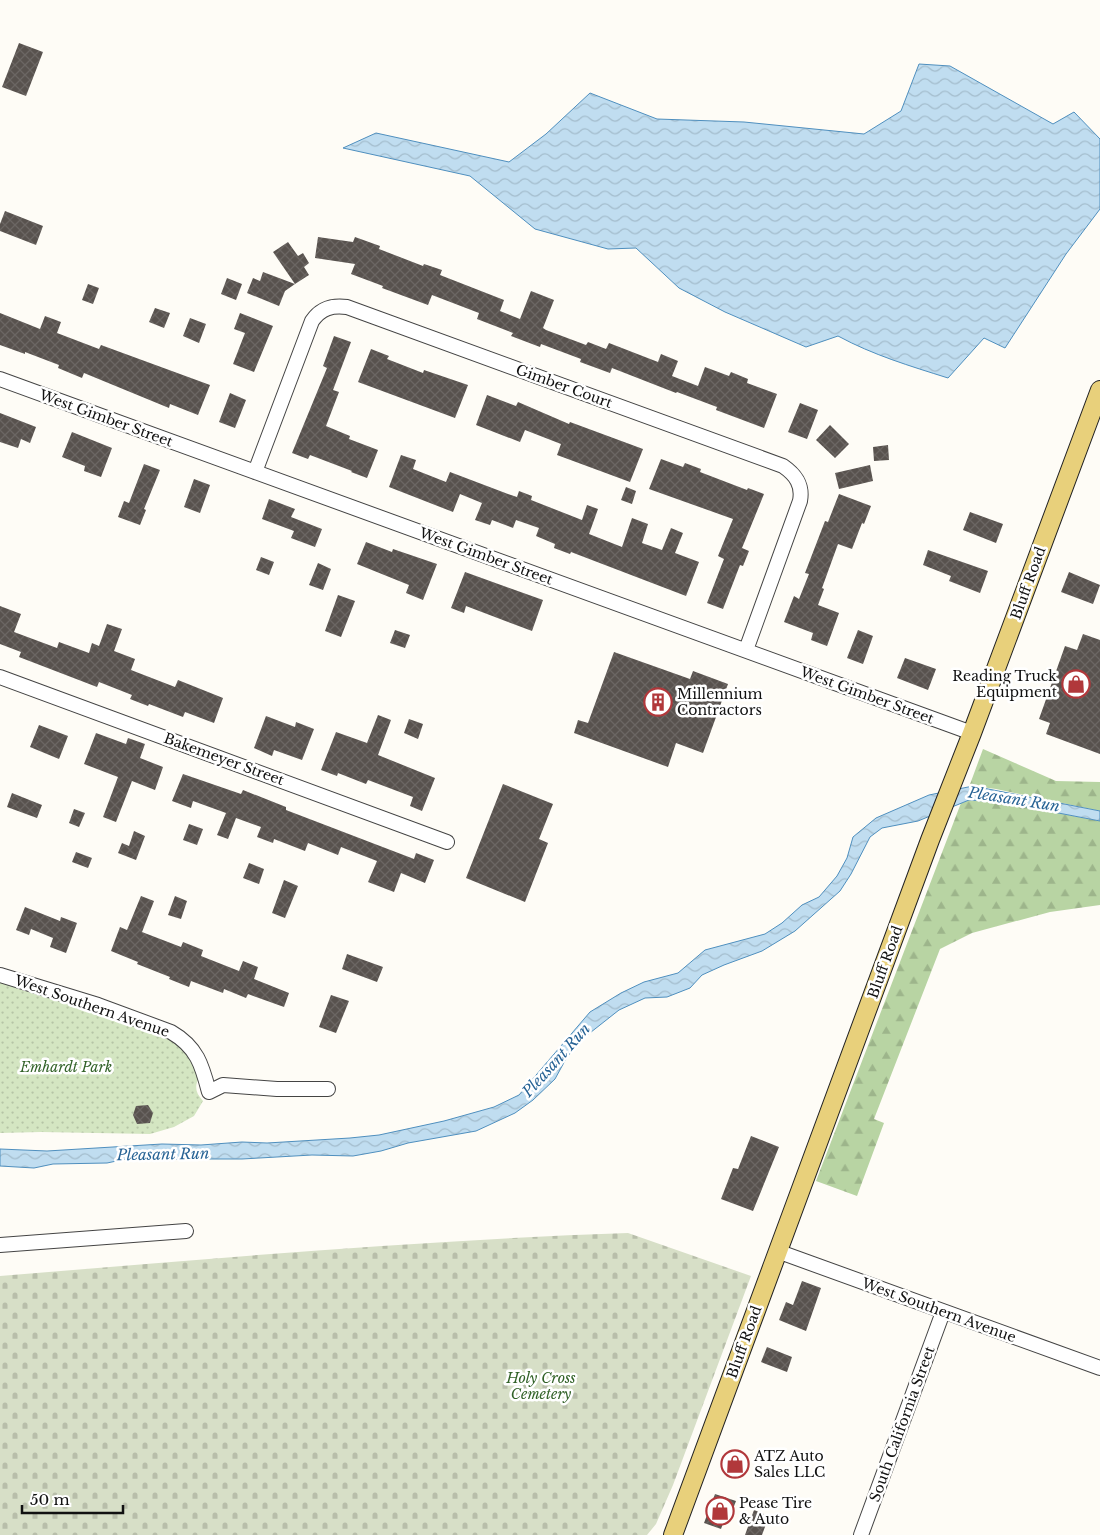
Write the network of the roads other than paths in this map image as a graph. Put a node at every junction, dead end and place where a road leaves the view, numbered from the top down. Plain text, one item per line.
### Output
1 (0, 380) edge
2 (1100, 390) edge
3 (255, 472) junction
4 (746, 650) junction
5 (0, 677) edge
6 (972, 733) junction
7 (448, 842) dead end
8 (0, 975) edge
9 (328, 1089) dead end
10 (186, 1231) dead end
11 (0, 1245) edge
12 (778, 1251) junction
13 (943, 1312) junction
14 (1100, 1368) edge
15 (673, 1535) edge
16 (861, 1535) edge

1 - 3 street, West Gimber Street
2 - 6 main road, Bluff Road
3 - 4 street, West Gimber Street
3 - 4 street, Gimber Court
4 - 6 street, West Gimber Street
5 - 7 street, Bakemeyer Street
6 - 12 main road, Bluff Road
8 - 9 street, West Southern Avenue
10 - 11 street
12 - 13 street, West Southern Avenue
12 - 15 main road, Bluff Road
13 - 14 street, West Southern Avenue
13 - 16 street, South California Street

